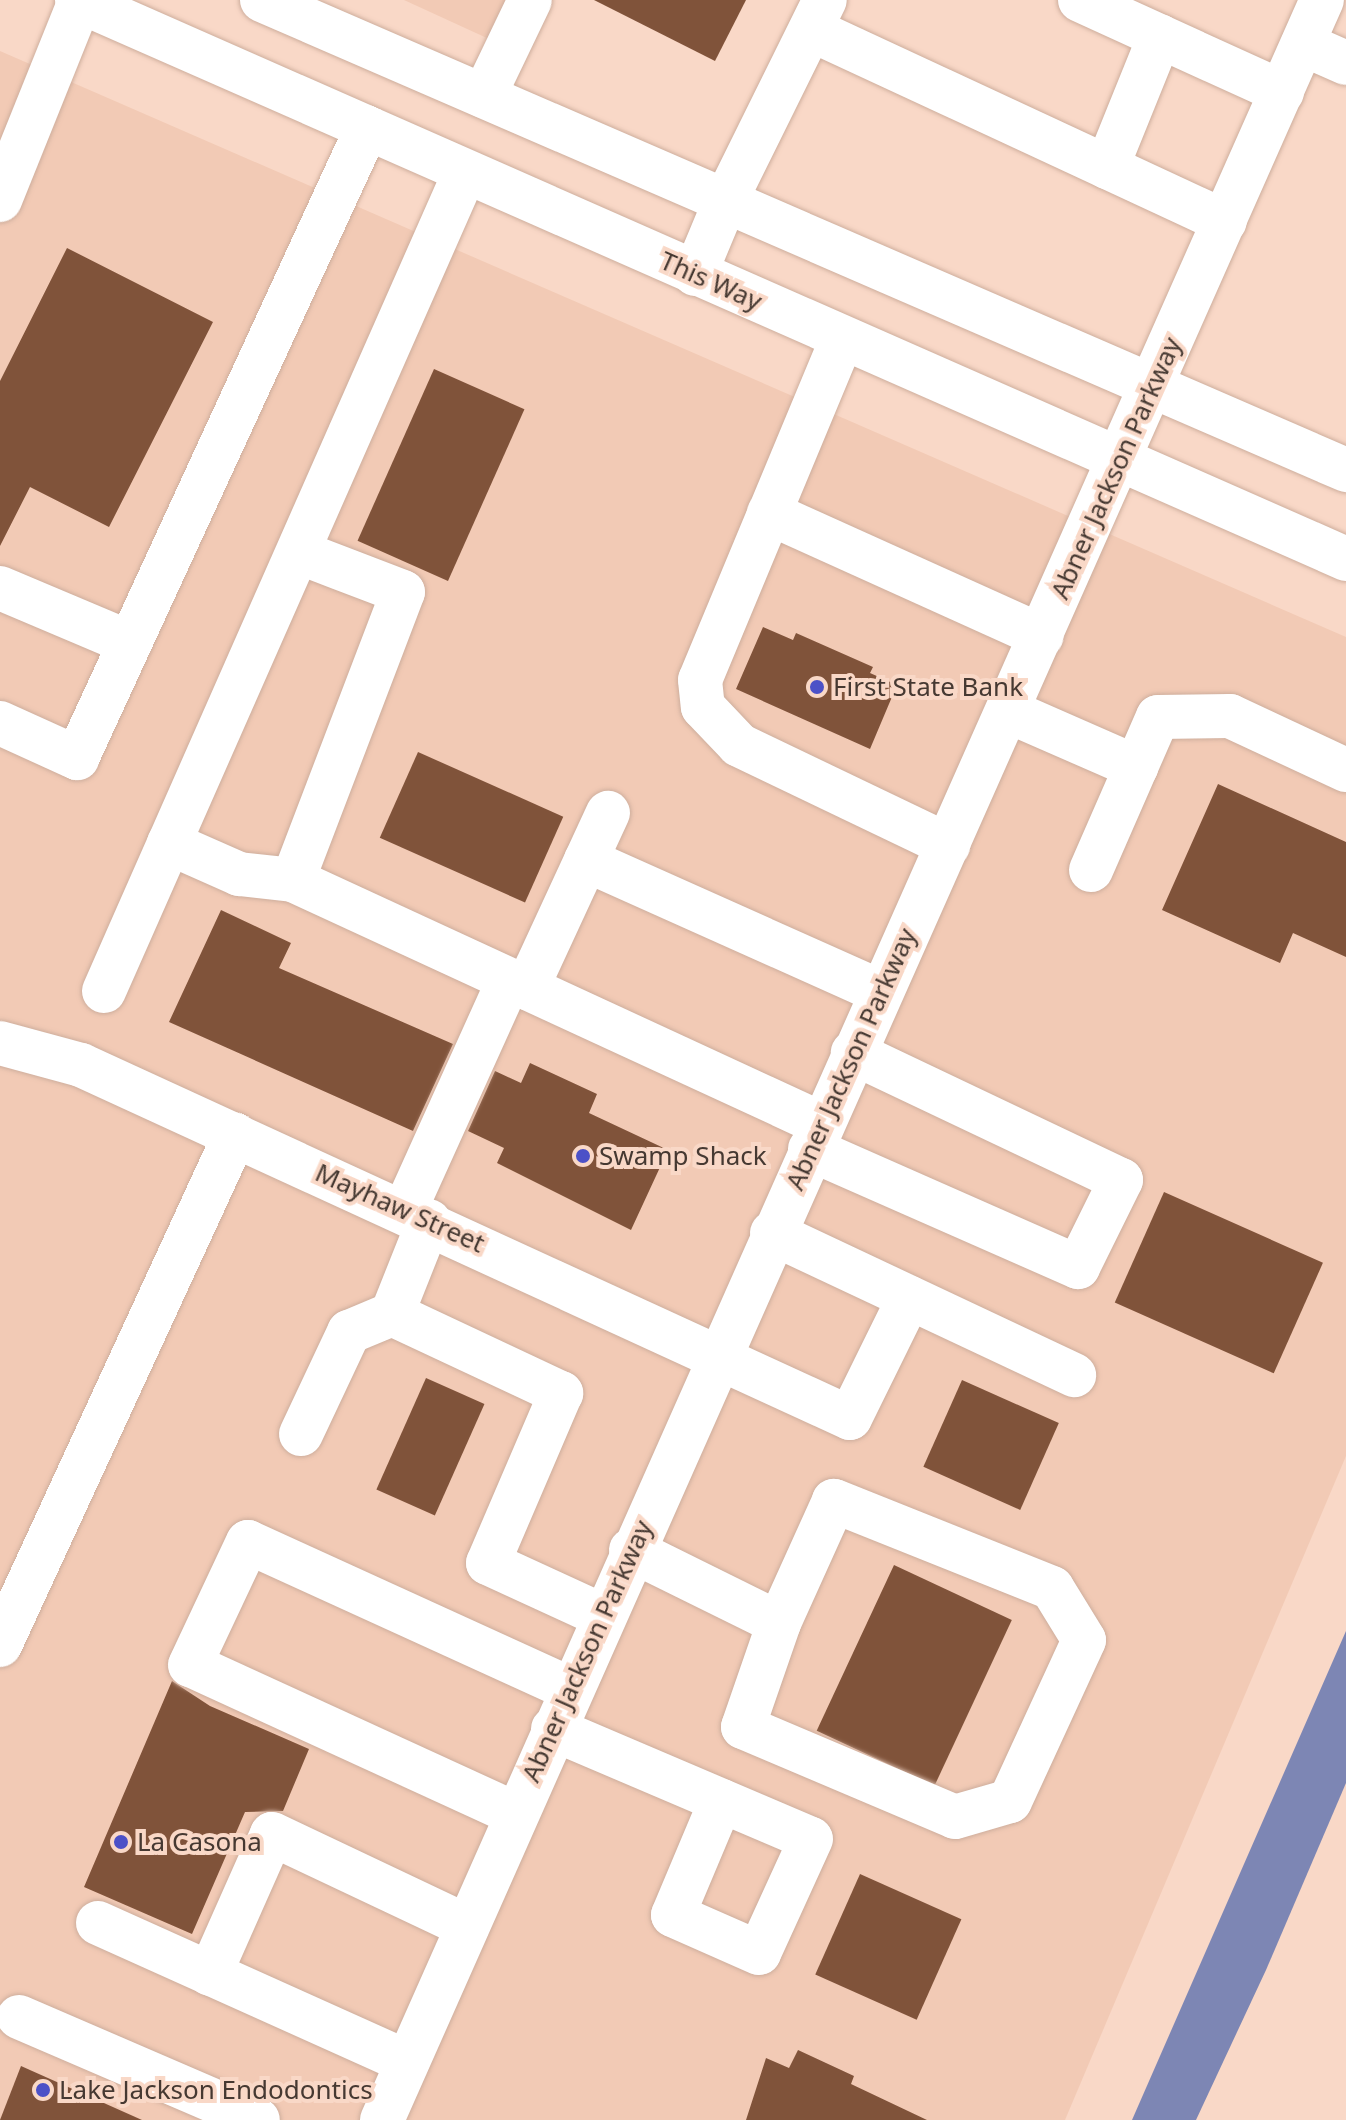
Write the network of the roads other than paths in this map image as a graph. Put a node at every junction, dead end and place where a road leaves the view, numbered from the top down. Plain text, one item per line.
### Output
1 (530, 0) edge
2 (1080, 0) edge
3 (1322, 0) edge
4 (78, 1) edge
5 (267, 1) edge
6 (819, 15) edge
7 (1160, 36) junction
8 (1303, 44) junction
9 (1346, 63) edge
10 (1282, 92) junction
11 (484, 96) junction
12 (367, 128) junction
13 (1107, 167) junction
14 (465, 172) junction
15 (0, 200) edge
16 (725, 202) junction
17 (1225, 222) junction
18 (695, 274) junction
19 (842, 339) junction
20 (1154, 382) junction
21 (1120, 461) junction
22 (1346, 470) edge
23 (769, 513) junction
24 (298, 552) junction
25 (1346, 559) edge
26 (0, 588) edge
27 (1042, 636) junction
28 (130, 643) junction
29 (1008, 711) junction
30 (0, 723) edge
31 (1136, 767) junction
32 (1346, 770) edge
33 (608, 813) dead end
34 (169, 843) junction
35 (948, 845) junction
36 (586, 860) junction
37 (1091, 870) dead end
38 (293, 880) junction
39 (518, 984) junction
40 (104, 991) dead end
41 (881, 992) junction
42 (0, 1043) edge
43 (853, 1053) junction
44 (235, 1135) junction
45 (816, 1136) junction
46 (417, 1216) junction
47 (772, 1233) junction
48 (909, 1298) junction
49 (392, 1314) junction
50 (718, 1353) junction
51 (1074, 1375) dead end
52 (301, 1434) dead end
53 (631, 1550) junction
54 (603, 1616) junction
55 (779, 1623) junction
56 (0, 1645) edge
57 (571, 1689) junction
58 (553, 1729) junction
59 (721, 1801) dead end
60 (516, 1814) junction
61 (98, 1923) dead end
62 (467, 1926) junction
63 (210, 1974) junction
64 (19, 2017) dead end
65 (407, 2062) junction
66 (258, 2120) edge
67 (382, 2120) edge

1 - 11 street
2 - 7 street
3 - 8 street, Abner Jackson Parkway
4 - 12 street, This Way
4 - 15 street
5 - 11 street
6 - 13 street
6 - 16 street
7 - 10 street
7 - 13 street
8 - 9 street
8 - 10 street, Abner Jackson Parkway
10 - 17 street, Abner Jackson Parkway
11 - 16 street
12 - 14 street, This Way
12 - 28 street
13 - 17 street
14 - 18 street, This Way
14 - 24 street
16 - 18 street
16 - 20 street
17 - 20 street, Abner Jackson Parkway
18 - 19 street, This Way
19 - 21 street, This Way
19 - 23 street
20 - 21 street, Abner Jackson Parkway
20 - 22 street
21 - 25 street, This Way
21 - 27 street, Abner Jackson Parkway
23 - 27 street
23 - 35 street
24 - 34 street
24 - 38 street
26 - 28 street
27 - 29 street, Abner Jackson Parkway
28 - 30 street
29 - 31 street
29 - 35 street, Abner Jackson Parkway
31 - 32 street
31 - 37 street
33 - 36 street
34 - 38 street
34 - 40 street
35 - 41 street, Abner Jackson Parkway
36 - 39 street
36 - 41 street
38 - 39 street
39 - 45 street
39 - 46 street
41 - 43 street, Abner Jackson Parkway
42 - 44 street, Mayhaw Street
43 - 45 street, Abner Jackson Parkway
43 - 45 street
44 - 46 street, Mayhaw Street
44 - 56 street
45 - 47 street, Abner Jackson Parkway
46 - 49 street
46 - 50 street, Mayhaw Street
47 - 48 street
47 - 50 street, Abner Jackson Parkway
48 - 50 street, Mayhaw Street
48 - 51 street
49 - 52 street
49 - 54 street
50 - 53 street, Abner Jackson Parkway
53 - 54 street, Abner Jackson Parkway
53 - 55 street
54 - 57 street, Abner Jackson Parkway
55 - 55 street
57 - 58 street, Abner Jackson Parkway
57 - 60 street
58 - 59 street
58 - 60 street, Abner Jackson Parkway
60 - 62 street, Abner Jackson Parkway
61 - 63 street
62 - 63 street
62 - 65 street, Abner Jackson Parkway
63 - 65 street
64 - 66 street
65 - 67 street, Abner Jackson Parkway

